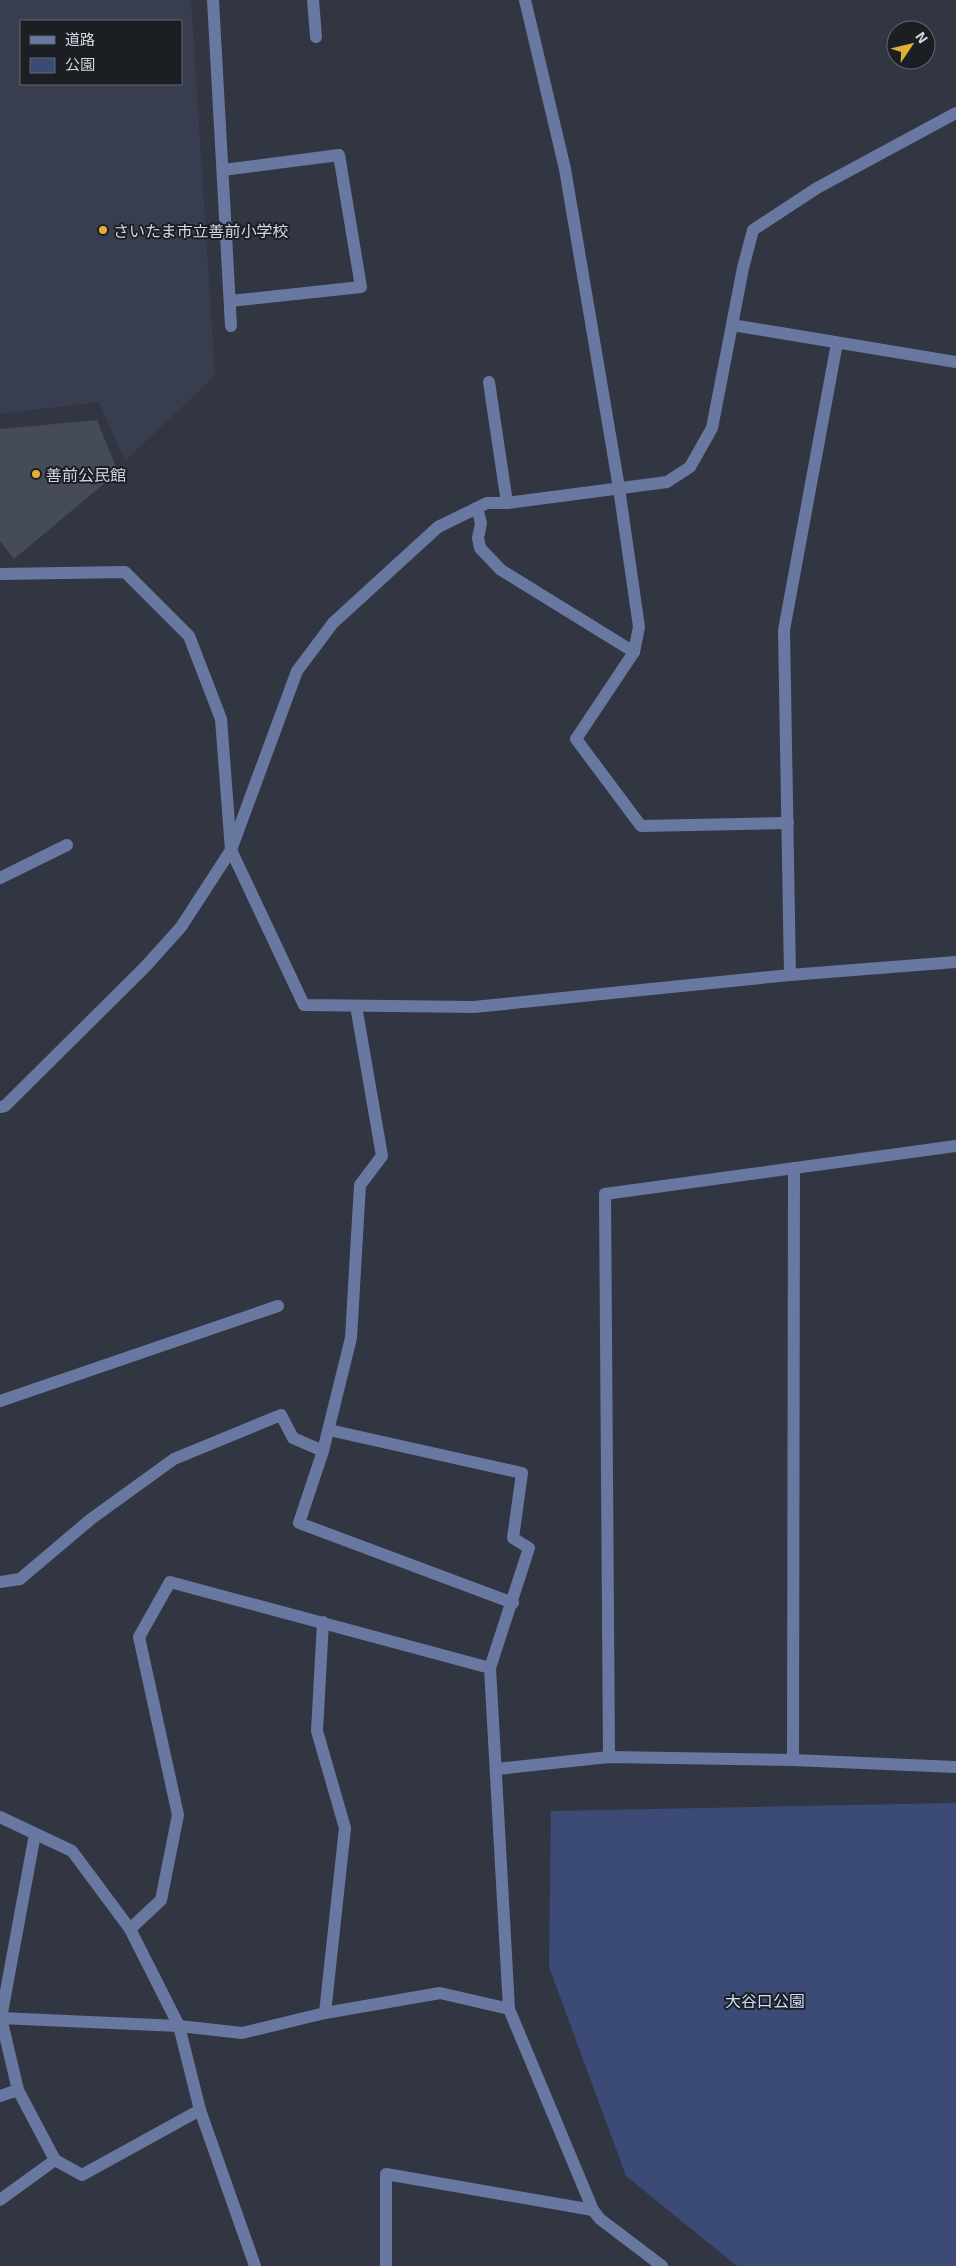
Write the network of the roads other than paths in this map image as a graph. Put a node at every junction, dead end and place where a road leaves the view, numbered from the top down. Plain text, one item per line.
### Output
1 (212, 0) edge
2 (313, 0) edge
3 (525, 0) edge
4 (316, 37) dead end
5 (956, 113) edge
6 (223, 170) junction
7 (230, 301) junction
8 (732, 325) junction
9 (231, 326) dead end
10 (837, 343) junction
11 (956, 362) edge
12 (489, 382) dead end
13 (619, 488) junction
14 (507, 503) junction
15 (477, 508) junction
16 (0, 574) edge
17 (634, 652) junction
18 (788, 822) junction
19 (67, 845) dead end
20 (231, 850) junction
21 (0, 878) edge
22 (956, 962) edge
23 (790, 975) junction
24 (356, 1006) junction
25 (0, 1107) edge
26 (956, 1146) edge
27 (794, 1168) junction
28 (278, 1306) dead end
29 (0, 1400) edge
30 (329, 1430) junction
31 (323, 1451) junction
32 (0, 1582) edge
33 (512, 1604) junction
34 (322, 1622) junction
35 (490, 1668) junction
36 (608, 1757) junction
37 (793, 1760) junction
38 (956, 1767) edge
39 (497, 1769) junction
40 (0, 1817) edge
41 (34, 1834) junction
42 (130, 1929) junction
43 (509, 2009) junction
44 (325, 2013) junction
45 (1, 2018) edge
46 (179, 2026) junction
47 (18, 2090) junction
48 (0, 2096) edge
49 (200, 2110) junction
50 (55, 2160) junction
51 (0, 2200) edge
52 (592, 2210) junction
53 (641, 2251) junction
54 (255, 2266) edge
55 (386, 2266) edge
56 (642, 2266) edge
57 (662, 2266) edge

1 - 6 street
2 - 4 street
3 - 13 street
5 - 8 street
6 - 7 street
6 - 7 street
7 - 9 street
8 - 10 street
8 - 13 street
10 - 11 street
10 - 18 street
12 - 14 street
13 - 14 street
13 - 17 street
14 - 15 street
15 - 17 street
15 - 20 street
16 - 20 street
17 - 18 street
18 - 23 street
19 - 21 street
20 - 24 street
20 - 25 street
22 - 23 street
23 - 24 street
24 - 30 street
26 - 27 street
27 - 36 street
27 - 37 street
28 - 29 street
30 - 31 street
30 - 33 street
31 - 32 street
31 - 33 street
33 - 35 street
34 - 35 street
34 - 42 street
34 - 44 street
35 - 39 street
36 - 37 street
36 - 39 street
37 - 38 street
39 - 43 street
40 - 41 street
41 - 42 street
41 - 45 street
42 - 46 street
43 - 44 street
43 - 52 street
44 - 46 street
45 - 46 street
45 - 47 street
46 - 49 street
47 - 48 street
47 - 50 street
49 - 50 street
49 - 54 street
50 - 51 street
52 - 53 street
52 - 55 street
53 - 56 street
53 - 57 street

